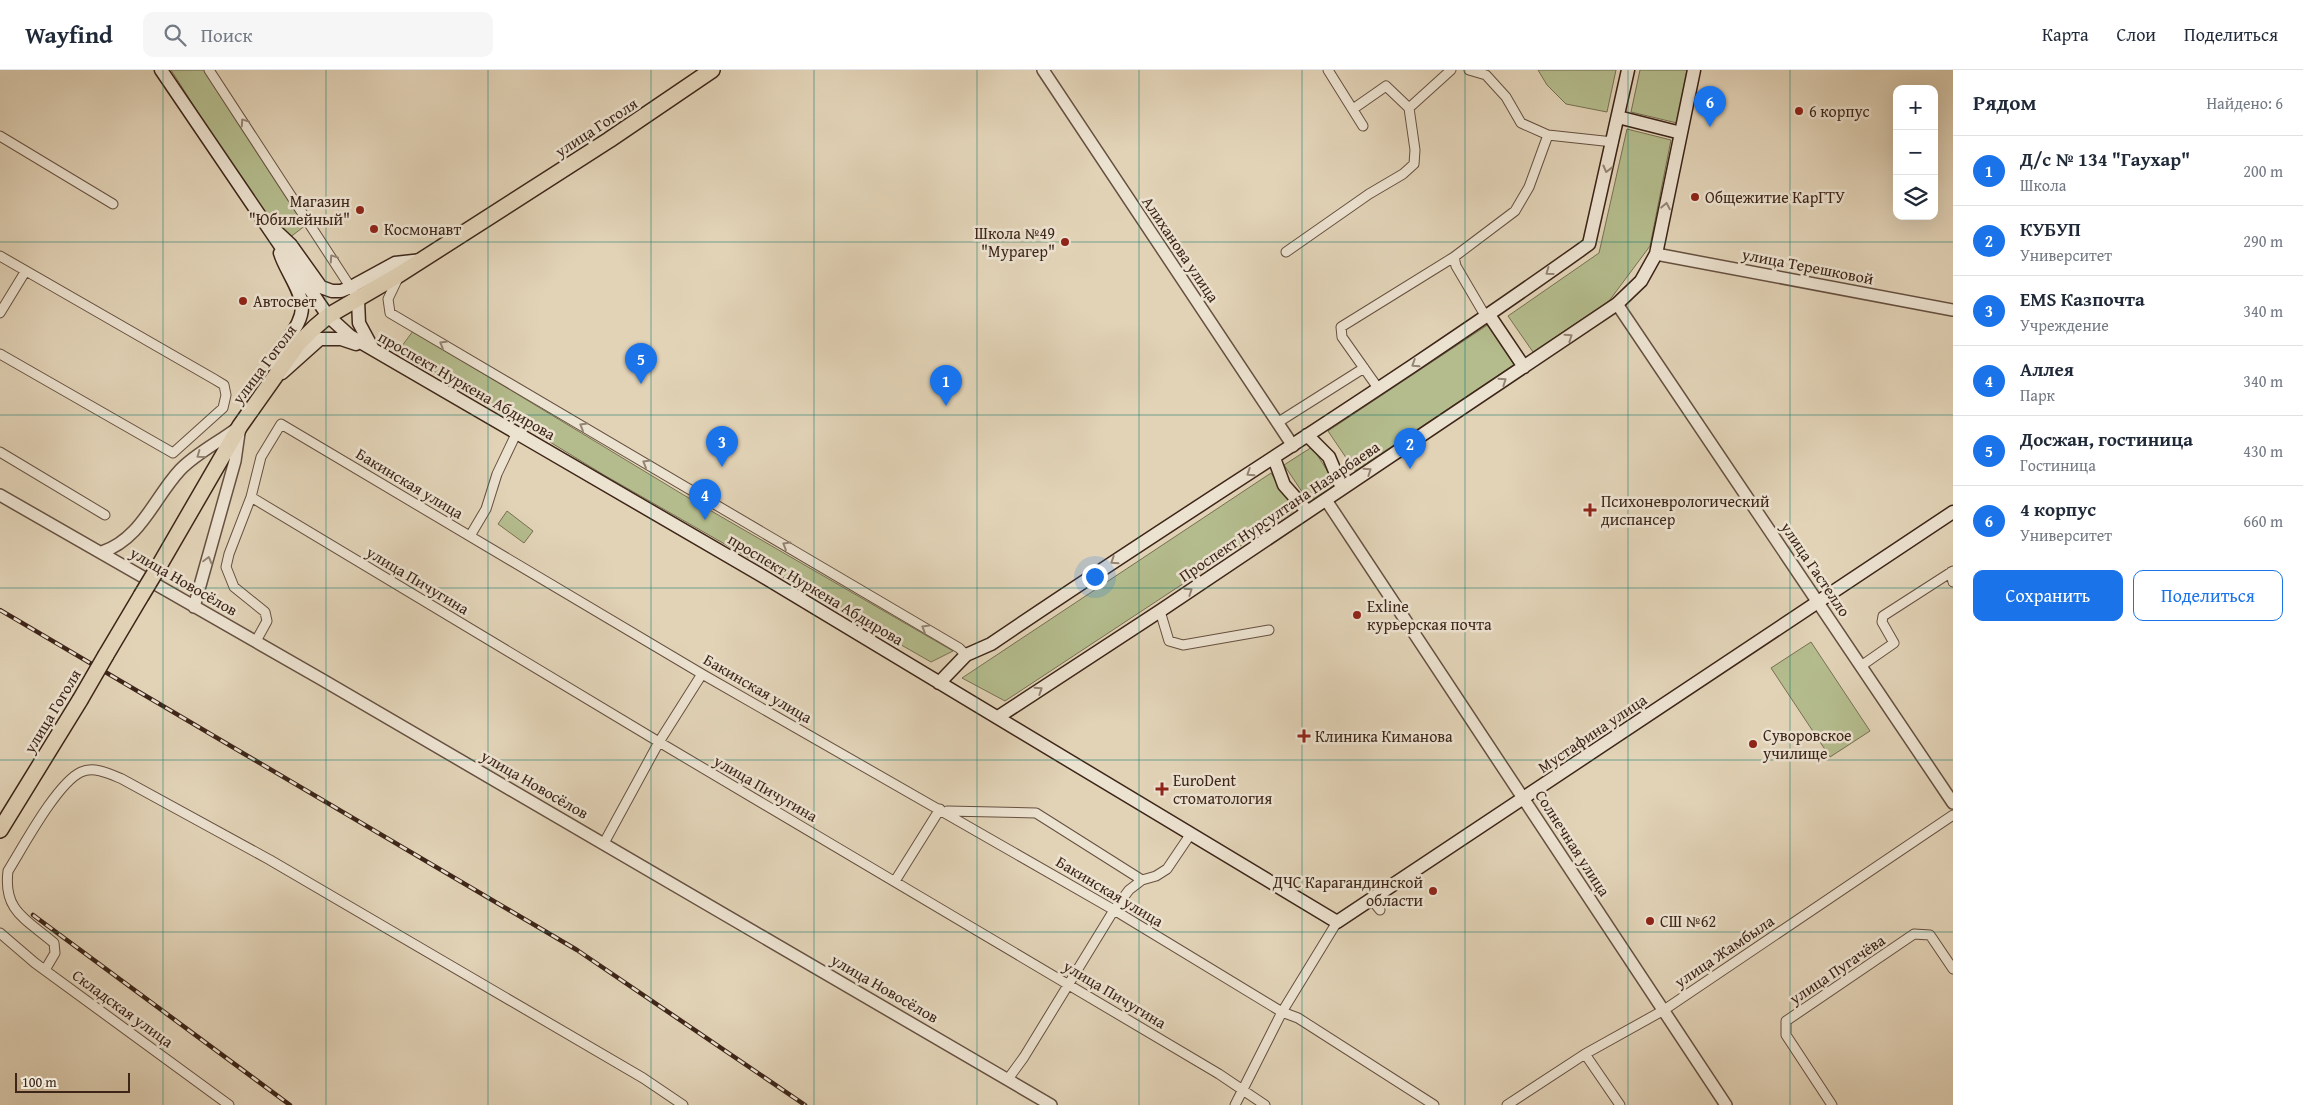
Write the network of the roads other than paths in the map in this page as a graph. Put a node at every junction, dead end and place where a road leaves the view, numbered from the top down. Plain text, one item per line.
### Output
1 (161, 70) edge
2 (209, 70) edge
3 (712, 70) edge
4 (1043, 70) edge
5 (1328, 70) edge
6 (1451, 70) edge
7 (1469, 70) edge
8 (1628, 70) edge
9 (1694, 70) edge
10 (1408, 108) junction
11 (1353, 109) junction
12 (1618, 117) junction
13 (1363, 126) dead end
14 (1681, 132) junction
15 (1548, 135) junction
16 (0, 136) edge
17 (1613, 142) junction
18 (113, 204) dead end
19 (263, 221) junction
20 (275, 239) junction
21 (1286, 252) dead end
22 (1656, 254) junction
23 (0, 256) edge
24 (1454, 257) junction
25 (422, 260) junction
26 (25, 272) junction
27 (400, 274) junction
28 (354, 293) junction
29 (1617, 304) junction
30 (1953, 310) edge
31 (0, 313) edge
32 (328, 316) junction
33 (1487, 316) junction
34 (369, 347) junction
35 (0, 354) edge
36 (1524, 367) junction
37 (1364, 368) junction
38 (274, 377) junction
39 (1378, 388) junction
40 (1277, 423) junction
41 (240, 426) junction
42 (516, 432) junction
43 (1307, 435) junction
44 (1293, 446) junction
45 (0, 452) edge
46 (1274, 458) junction
47 (1342, 488) junction
48 (0, 494) edge
49 (251, 497) junction
50 (1326, 500) junction
51 (1307, 510) junction
52 (1953, 513) edge
53 (105, 516) dead end
54 (470, 536) junction
55 (102, 552) junction
56 (1952, 572) edge
57 (1953, 582) edge
58 (1817, 601) junction
59 (194, 607) junction
60 (1160, 611) junction
61 (1269, 630) dead end
62 (256, 641) junction
63 (966, 655) junction
64 (1861, 666) junction
65 (702, 674) junction
66 (939, 683) junction
67 (998, 716) junction
68 (659, 742) junction
69 (1524, 799) junction
70 (1953, 803) edge
71 (942, 810) junction
72 (1953, 815) edge
73 (0, 830) edge
74 (1190, 835) junction
75 (604, 843) junction
76 (1142, 880) junction
77 (895, 881) junction
78 (1371, 899) junction
79 (1114, 910) junction
80 (1380, 910) dead end
81 (1337, 922) junction
82 (0, 933) edge
83 (1953, 969) edge
84 (45, 970) junction
85 (1069, 984) junction
86 (1664, 1010) junction
87 (1282, 1012) junction
88 (1585, 1054) junction
89 (1008, 1079) junction
90 (1243, 1090) junction
91 (229, 1105) edge
92 (683, 1105) edge
93 (1051, 1105) edge
94 (1235, 1105) edge
95 (1258, 1105) edge
96 (1265, 1105) edge
97 (1434, 1105) edge
98 (1507, 1105) edge
99 (1620, 1105) edge
100 (1726, 1105) edge
101 (1832, 1105) edge

1 - 19 main road, проспект Нуркена Абдирова
28 -> 2 street
3 - 25 highway, улица Гоголя
4 - 40 street, Алиханова улица
5 - 11 street
6 - 10 street
7 - 15 street
8 - 12 main road
9 - 14 main road, Проспект Нурсултана Назарбаева
10 - 11 street
10 - 21 street
11 - 13 street
12 - 14 main road
12 - 17 main road
22 -> 14 main road, Проспект Нурсултана Назарбаева
15 - 17 street
15 - 24 street
16 - 18 street
17 -> 33 main road
19 - 20 main road, проспект Нуркена Абдирова
19 - 28 main road
20 - 32 main road, проспект Нуркена Абдирова
20 - 38 main road
22 - 29 main road, Проспект Нурсултана Назарбаева
22 - 30 street, улица Терешковой
23 - 26 street
24 - 33 street
24 - 37 street
25 - 27 highway, улица Гоголя
25 - 28 main road
26 - 31 street
26 - 35 street
27 - 28 highway, улица Гоголя
63 -> 27 street, проспект Нуркена Абдирова
28 - 32 highway, улица Гоголя
28 - 34 main road
36 -> 29 main road, Проспект Нурсултана Назарбаева
29 - 58 street, улица Гастелло
32 - 34 main road, проспект Нуркена Абдирова
32 - 38 highway, улица Гоголя
33 - 36 main road
33 -> 39 main road
34 - 38 main road
34 - 42 main road, проспект Нуркена Абдирова
47 -> 36 main road, Проспект Нурсултана Назарбаева
37 - 39 street
37 - 40 street
38 - 41 highway, улица Гоголя
39 - 43 main road
40 - 44 street, Алиханова улица
41 -> 55 street
59 -> 41 street
41 - 73 highway, улица Гоголя, bridge
42 - 54 street
42 - 66 main road, проспект Нуркена Абдирова
43 - 44 main road
43 - 47 main road
44 - 46 main road
45 - 53 street
46 - 51 main road
46 -> 63 main road
47 - 50 main road, Проспект Нурсултана Назарбаева
48 - 55 street, улица Новосёлов
49 - 54 street, Бакинская улица
49 - 62 street, Бакинская улица
49 - 68 street, улица Пичугина
50 - 51 main road, Проспект Нурсултана Назарбаева
50 - 69 street, Солнечная улица
60 -> 51 main road, Проспект Нурсултана Назарбаева
52 - 58 main road, Мустафина улица
54 - 65 street, Бакинская улица
55 - 59 street, улица Новосёлов
56 - 57 street
56 - 64 street
58 - 64 street, улица Гастелло
58 - 69 main road, Мустафина улица
59 - 62 street, улица Новосёлов
60 - 61 street
67 -> 60 main road, Проспект Нурсултана Назарбаева
62 - 75 street, улица Новосёлов
63 - 66 main road
64 - 70 street, улица Гастелло
65 - 68 street
65 - 71 street, Бакинская улица
66 - 67 main road, проспект Нуркена Абдирова
67 - 74 main road, проспект Нуркена Абдирова
68 - 75 street
68 - 77 street, улица Пичугина
69 - 78 main road, Мустафина улица
69 - 86 street, Солнечная улица
71 - 76 street
71 - 77 street
71 - 79 street, Бакинская улица
72 - 86 street, улица Жамбыла
74 - 76 street
74 - 81 main road, проспект Нуркена Абдирова
75 - 89 street, улица Новосёлов
76 - 79 street
77 - 85 street, улица Пичугина
78 - 80 street
78 - 81 main road, Мустафина улица
79 - 85 street
79 - 87 street, Бакинская улица
81 - 87 street, Мустафина улица
82 - 84 street, Складская улица
83 - 101 street, улица Пугачёва
84 - 91 street, Складская улица
84 - 92 street
85 - 89 street
85 - 90 street, улица Пичугина
86 - 88 street, улица Жамбыла
86 - 100 street, Солнечная улица
87 - 90 street, Мустафина улица
87 - 97 street, Бакинская улица
88 - 98 street, улица Жамбыла
88 - 99 street
89 - 93 street, улица Новосёлов
90 - 94 street, Мустафина улица
90 - 95 street
90 - 96 street, улица Пичугина

